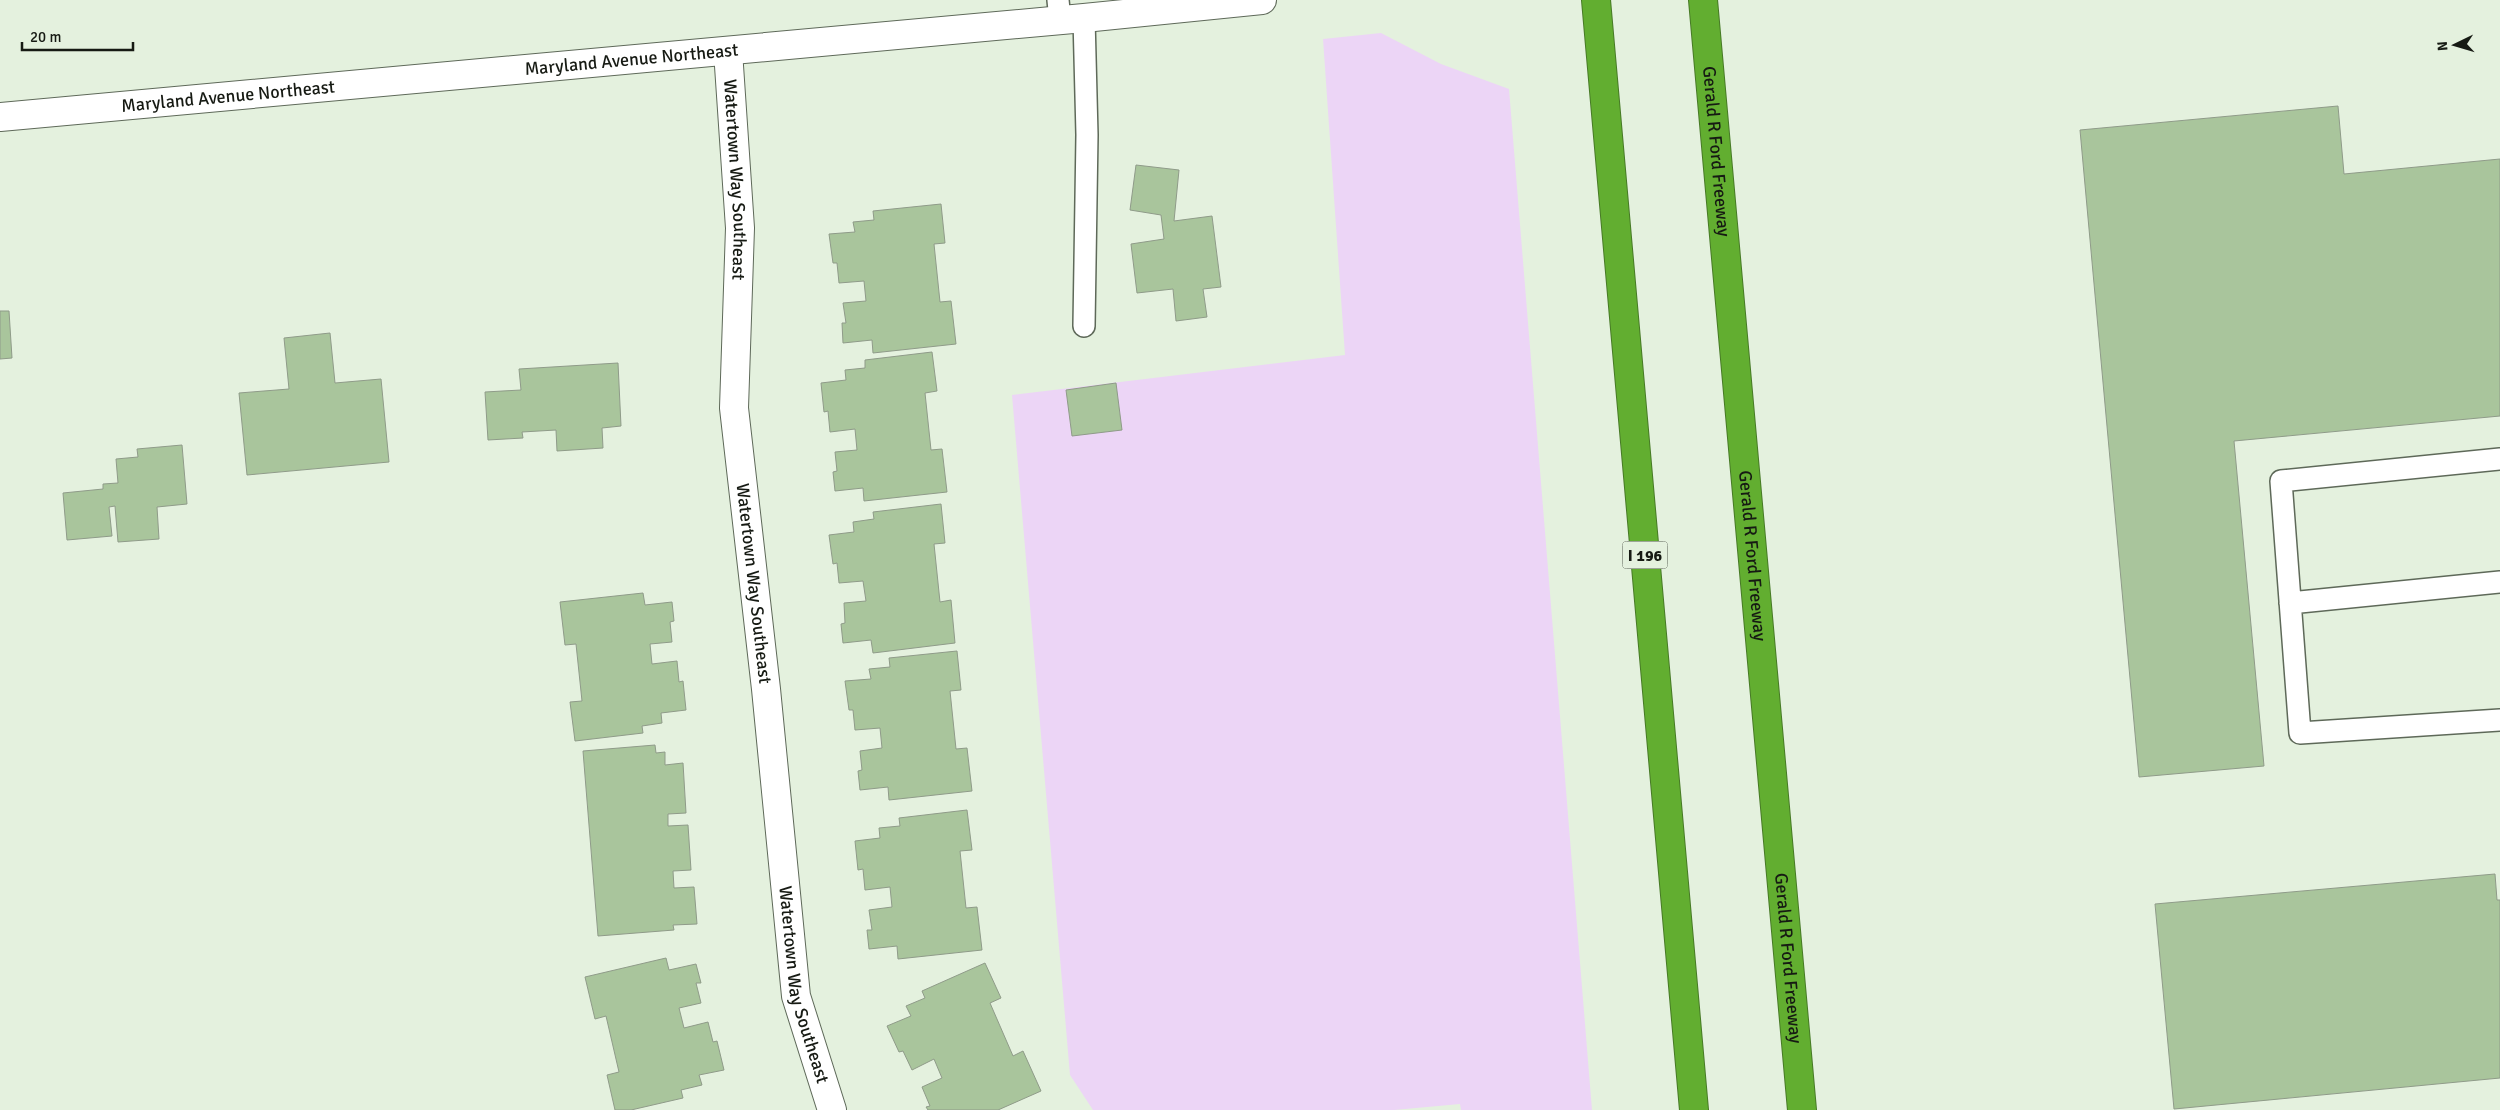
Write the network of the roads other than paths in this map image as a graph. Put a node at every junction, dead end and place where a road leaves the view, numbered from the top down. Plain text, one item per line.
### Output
1 (1262, 0) edge
2 (1596, 0) edge
3 (1705, 0) edge
4 (1067, 13) edge
5 (728, 51) junction
6 (0, 117) edge
7 (1084, 326) dead end
8 (2500, 459) edge
9 (2500, 582) edge
10 (2290, 603) junction
11 (2500, 720) edge
12 (832, 1110) edge
13 (1694, 1110) edge
14 (1802, 1110) edge

1 - 4 street, Maryland Avenue Northeast
2 - 13 highway, I 196
3 - 14 highway, Gerald R Ford Freeway
4 - 5 street, Maryland Avenue Northeast
4 - 7 lane
5 - 6 street, Maryland Avenue Northeast
5 - 12 street, Watertown Way Southeast
8 - 10 lane
9 - 10 lane
10 - 11 lane

